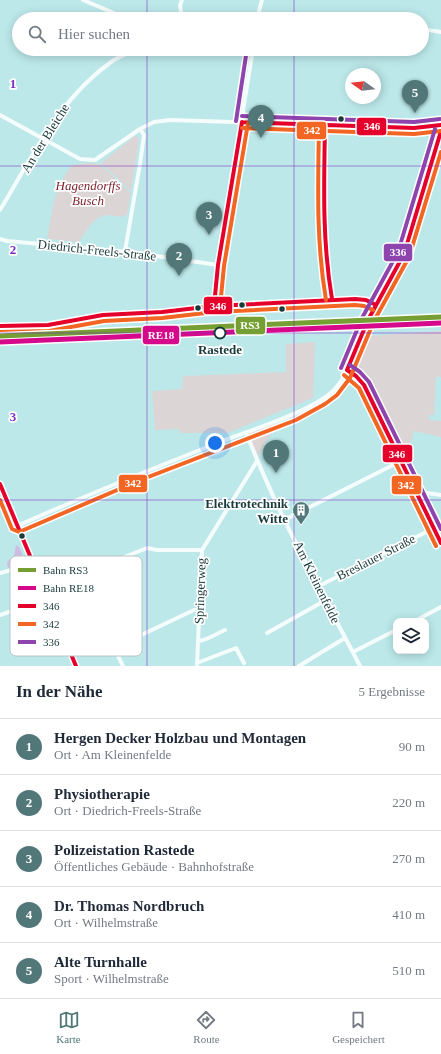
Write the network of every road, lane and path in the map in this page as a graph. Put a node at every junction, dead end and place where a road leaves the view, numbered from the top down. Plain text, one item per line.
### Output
1 (83, 0) edge
2 (182, 0) edge
3 (262, 0) edge
4 (111, 12) edge
5 (181, 12) edge
6 (259, 12) edge
7 (429, 30) edge
8 (441, 32) edge
9 (123, 56) edge
10 (252, 56) edge
11 (0, 115) edge
12 (242, 122) junction
13 (326, 125) junction
14 (441, 125) edge
15 (140, 129) junction
16 (441, 131) edge
17 (43, 138) junction
18 (0, 210) edge
19 (0, 239) edge
20 (125, 251) junction
21 (218, 265) junction
22 (332, 299) junction
23 (376, 305) junction
24 (214, 306) junction
25 (0, 326) edge
26 (347, 370) junction
27 (246, 432) junction
28 (257, 461) junction
29 (401, 461) junction
30 (0, 484) edge
31 (441, 495) edge
32 (418, 496) junction
33 (286, 518) junction
34 (17, 526) junction
35 (434, 528) junction
36 (441, 543) edge
37 (202, 550) junction
38 (30, 556) edge
39 (128, 556) edge
40 (10, 570) edge
41 (0, 573) edge
42 (319, 586) junction
43 (326, 600) junction
44 (441, 608) edge
45 (199, 610) junction
46 (10, 611) edge
47 (0, 615) edge
48 (421, 618) edge
49 (224, 630) dead end
50 (393, 632) edge
51 (267, 633) dead end
52 (142, 635) edge
53 (345, 638) junction
54 (198, 641) junction
55 (353, 652) junction
56 (72, 656) edge
57 (118, 656) edge
58 (244, 663) dead end
59 (197, 665) edge
60 (76, 666) edge
61 (123, 666) edge
62 (299, 666) edge
63 (360, 666) edge

1 - 4 street
2 - 5 street
3 - 6 street
7 - 8 street
9 - 17 street, An der Bleiche
10 - 12 street
11 - 17 street
12 - 13 street
12 - 15 street
12 - 21 street
13 - 14 street
13 - 22 street
15 - 17 street
15 - 20 street
16 - 23 street
17 - 18 street, An der Bleiche
19 - 20 street, Diedrich-Freels-Straße
20 - 21 street, Diedrich-Freels-Straße
21 - 24 street
22 - 23 street
22 - 24 street
23 - 26 street
24 - 25 street
26 - 27 street
26 - 29 street
27 - 28 street, Am Kleinenfelde
27 - 34 street
28 - 33 street, Am Kleinenfelde
28 - 37 street, Springerweg
29 - 32 street
29 - 33 street
30 - 34 street
31 - 32 street
32 - 35 street
33 - 42 street, Am Kleinenfelde
34 - 38 street
35 - 36 street
35 - 42 street, Breslauer Straße
37 - 39 street
37 - 45 street, Springerweg
40 - 41 street
42 - 43 street, Am Kleinenfelde
43 - 51 street
43 - 53 street, Am Kleinenfelde
44 - 48 street
45 - 52 street
45 - 54 street, Springerweg
46 - 47 street
49 - 54 street, Springerweg
50 - 55 street
53 - 55 street, Am Kleinenfelde
53 - 62 street
54 - 59 street, Springerweg
55 - 63 street, Am Kleinenfelde
56 - 60 street
57 - 61 street
58 - 59 street, Springerweg

